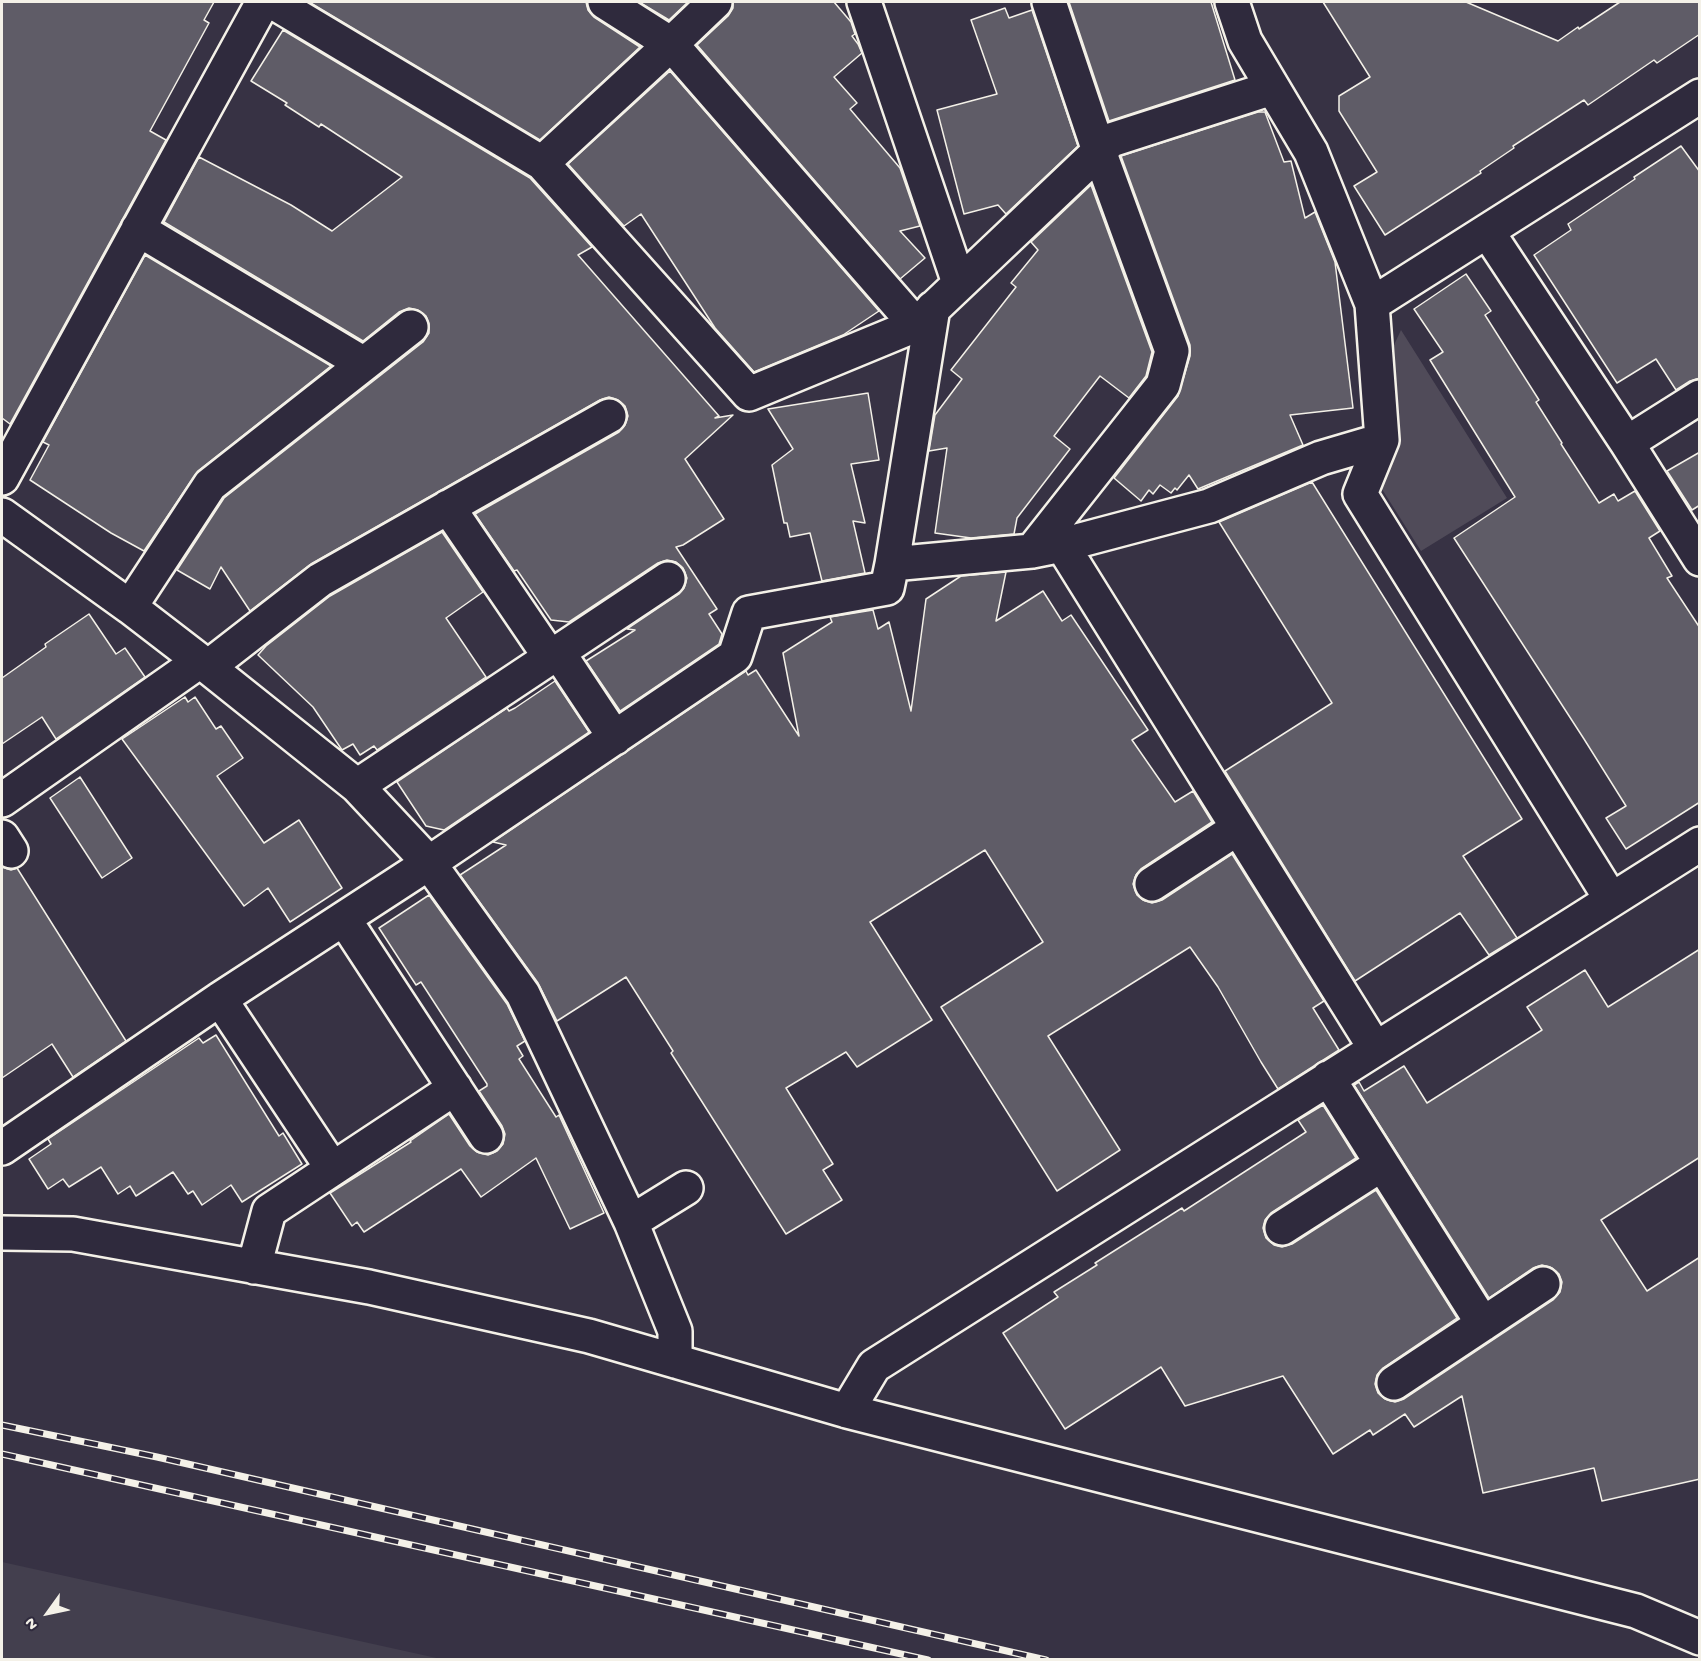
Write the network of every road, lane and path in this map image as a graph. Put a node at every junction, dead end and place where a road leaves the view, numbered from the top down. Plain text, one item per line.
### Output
1 (263, 2) edge
2 (273, 2) edge
3 (605, 2) edge
4 (715, 2) edge
5 (864, 2) edge
6 (1049, 2) edge
7 (1232, 2) edge
8 (671, 44) junction
9 (1272, 88) junction
10 (1700, 96) edge
11 (1099, 151) junction
12 (542, 163) junction
13 (138, 229) junction
14 (1487, 231) junction
15 (959, 283) junction
16 (1372, 304) junction
17 (924, 317) junction
18 (411, 327) dead end
19 (364, 364) junction
20 (1700, 397) edge
21 (609, 416) dead end
22 (1382, 440) junction
23 (1628, 443) junction
24 (2, 478) edge
25 (448, 507) junction
26 (2, 514) edge
27 (1047, 548) junction
28 (1700, 559) edge
29 (892, 564) junction
30 (668, 579) dead end
31 (130, 608) junction
32 (554, 654) junction
33 (204, 664) junction
34 (615, 738) junction
35 (357, 786) junction
36 (2, 800) edge
37 (1238, 828) junction
38 (1700, 844) edge
39 (429, 863) junction
40 (1152, 884) dead end
41 (1611, 899) junction
42 (344, 919) junction
43 (220, 999) junction
44 (1375, 1048) junction
45 (1328, 1078) junction
46 (455, 1088) junction
47 (486, 1136) dead end
48 (2, 1148) edge
49 (1382, 1164) junction
50 (332, 1168) junction
51 (686, 1188) dead end
52 (631, 1222) junction
53 (1282, 1228) dead end
54 (2, 1233) edge
55 (254, 1267) junction
56 (1543, 1284) dead end
57 (1483, 1324) junction
58 (675, 1361) junction
59 (1394, 1383) dead end
60 (846, 1411) junction
61 (1700, 1638) edge

1 - 13 street
2 - 12 street
3 - 8 street
4 - 8 street
5 - 15 street
6 - 11 street
7 - 9 street
8 - 12 street
8 - 17 street
9 - 11 street
9 - 16 street
10 - 14 street
11 - 15 street
11 - 27 street
12 - 17 street
13 - 19 street
13 - 24 street
14 - 16 street
14 - 23 street
15 - 17 street
16 - 22 street
17 - 29 street
18 - 19 street
19 - 31 street
20 - 23 street
21 - 25 street
22 - 27 street
22 - 41 street
23 - 28 street
25 - 32 street
25 - 33 street
26 - 31 street
27 - 29 street
27 - 37 street
29 - 34 street
30 - 32 street
31 - 33 street
32 - 34 street
32 - 35 street
33 - 35 street
33 - 36 street
34 - 39 street
35 - 39 street
37 - 40 street
37 - 44 street
38 - 41 street
39 - 42 street
39 - 52 street
41 - 44 street
42 - 43 street
42 - 46 street
43 - 48 street
43 - 50 street
44 - 45 street
45 - 49 street
45 - 60 street
46 - 47 street
46 - 50 street
49 - 53 street
49 - 57 street
50 - 55 street
51 - 52 street
52 - 58 street
54 - 55 street
55 - 58 street
56 - 57 street
57 - 59 street
58 - 60 street
60 - 61 street

